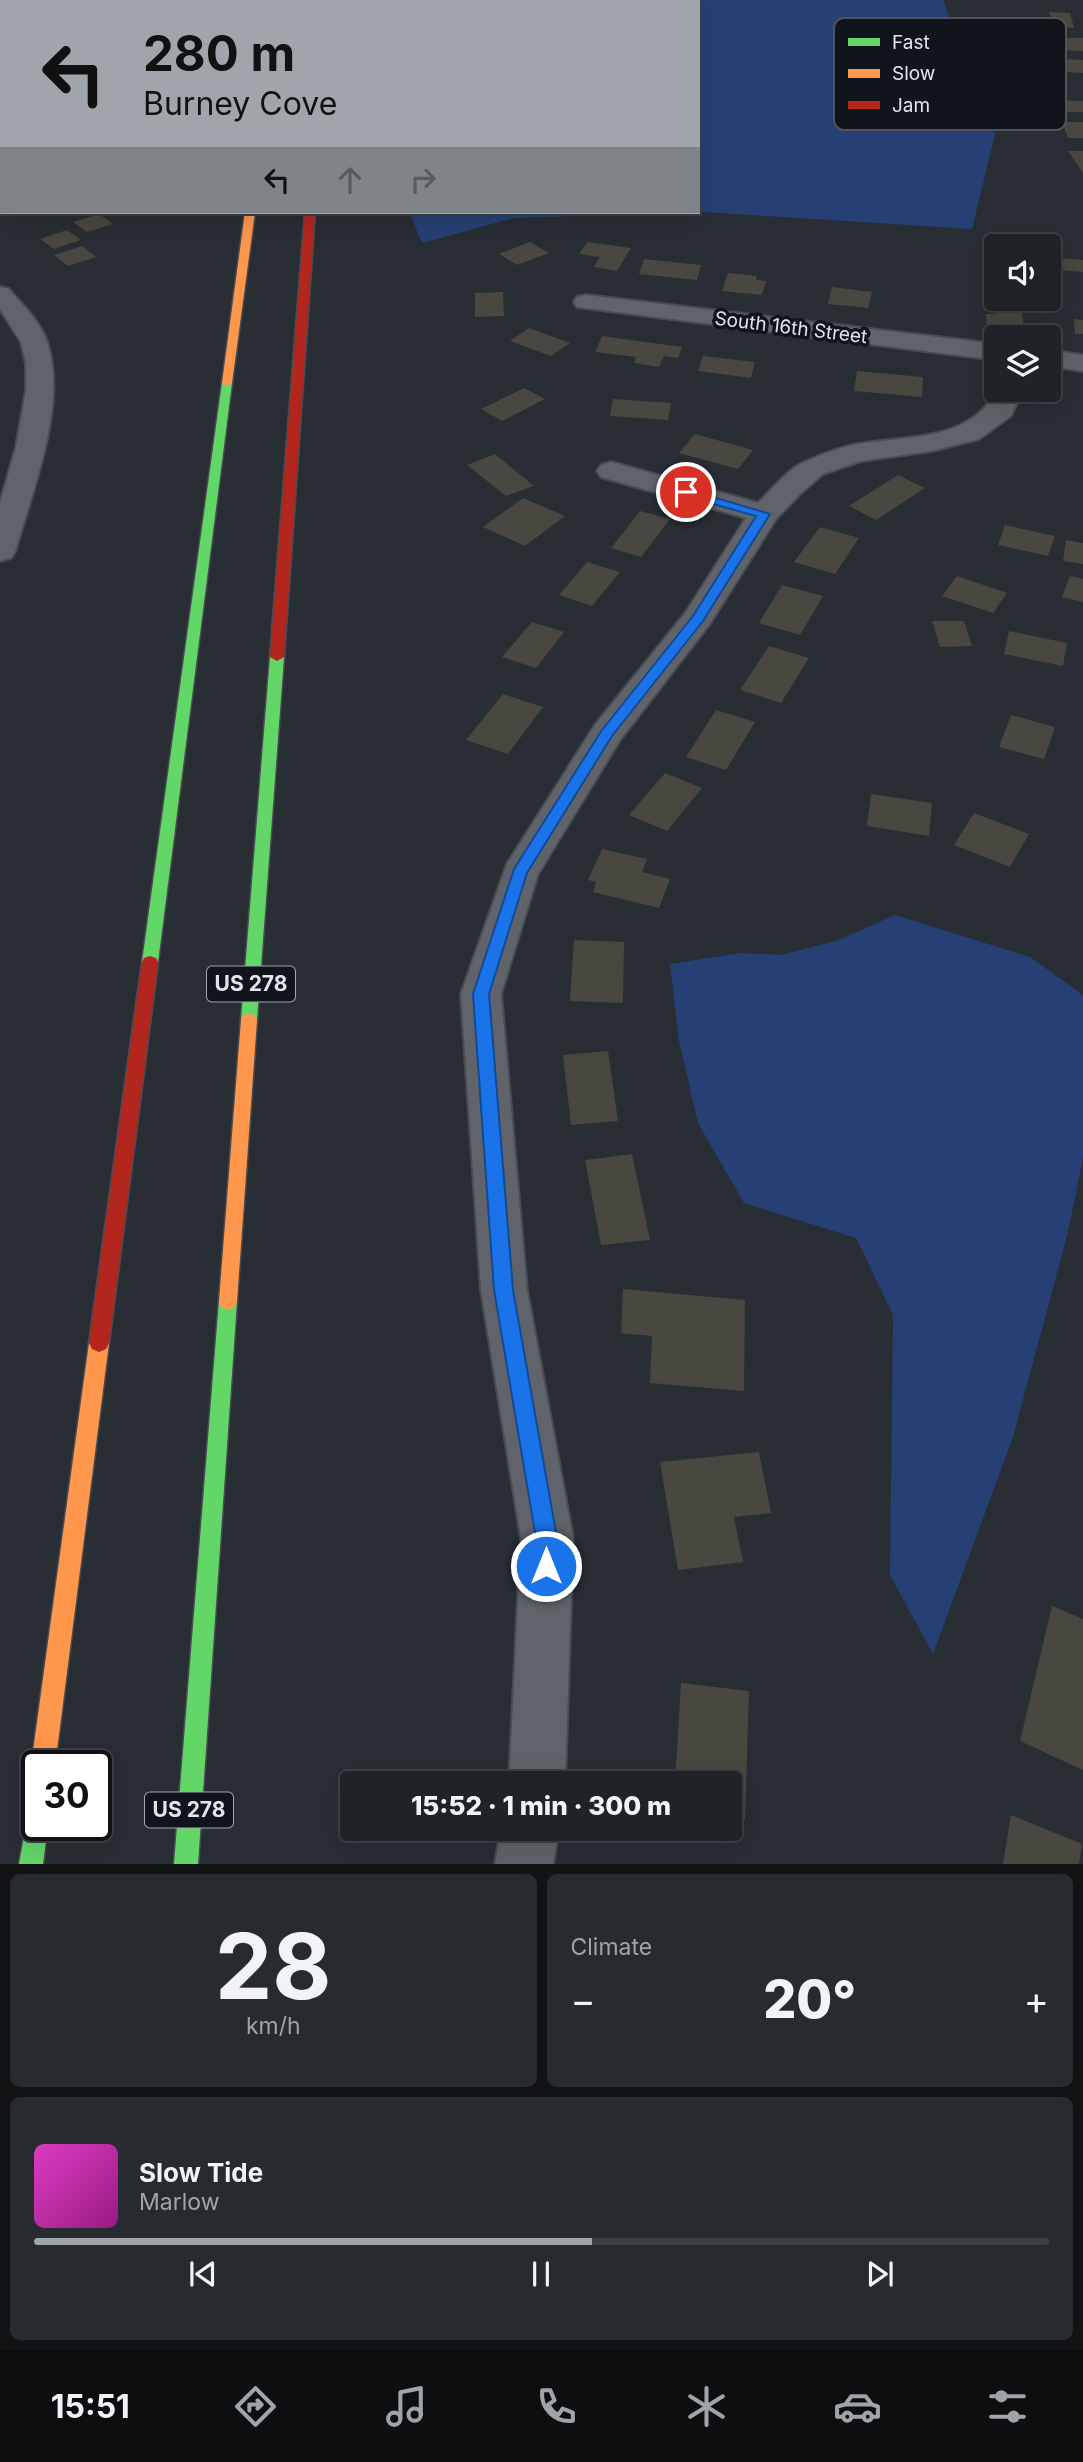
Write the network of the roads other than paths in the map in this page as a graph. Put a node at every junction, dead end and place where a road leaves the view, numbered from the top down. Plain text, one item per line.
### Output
1 (250, 214) edge
2 (311, 217) edge
3 (0, 294) edge
4 (586, 302) dead end
5 (984, 351) edge
6 (1061, 360) edge
7 (1083, 363) edge
8 (1005, 402) edge
9 (611, 471) dead end
10 (764, 514) junction
11 (0, 552) edge
12 (45, 1750) edge
13 (537, 1771) edge
14 (34, 1841) edge
15 (528, 1841) edge
16 (31, 1864) edge
17 (186, 1864) edge
18 (524, 1864) edge

1 - 12 highway
2 - 17 highway, US 278
3 - 11 street
4 - 5 street, South 16th Street
6 - 7 street
8 - 10 street
9 - 10 street
10 - 13 street
14 - 16 highway
15 - 18 street

